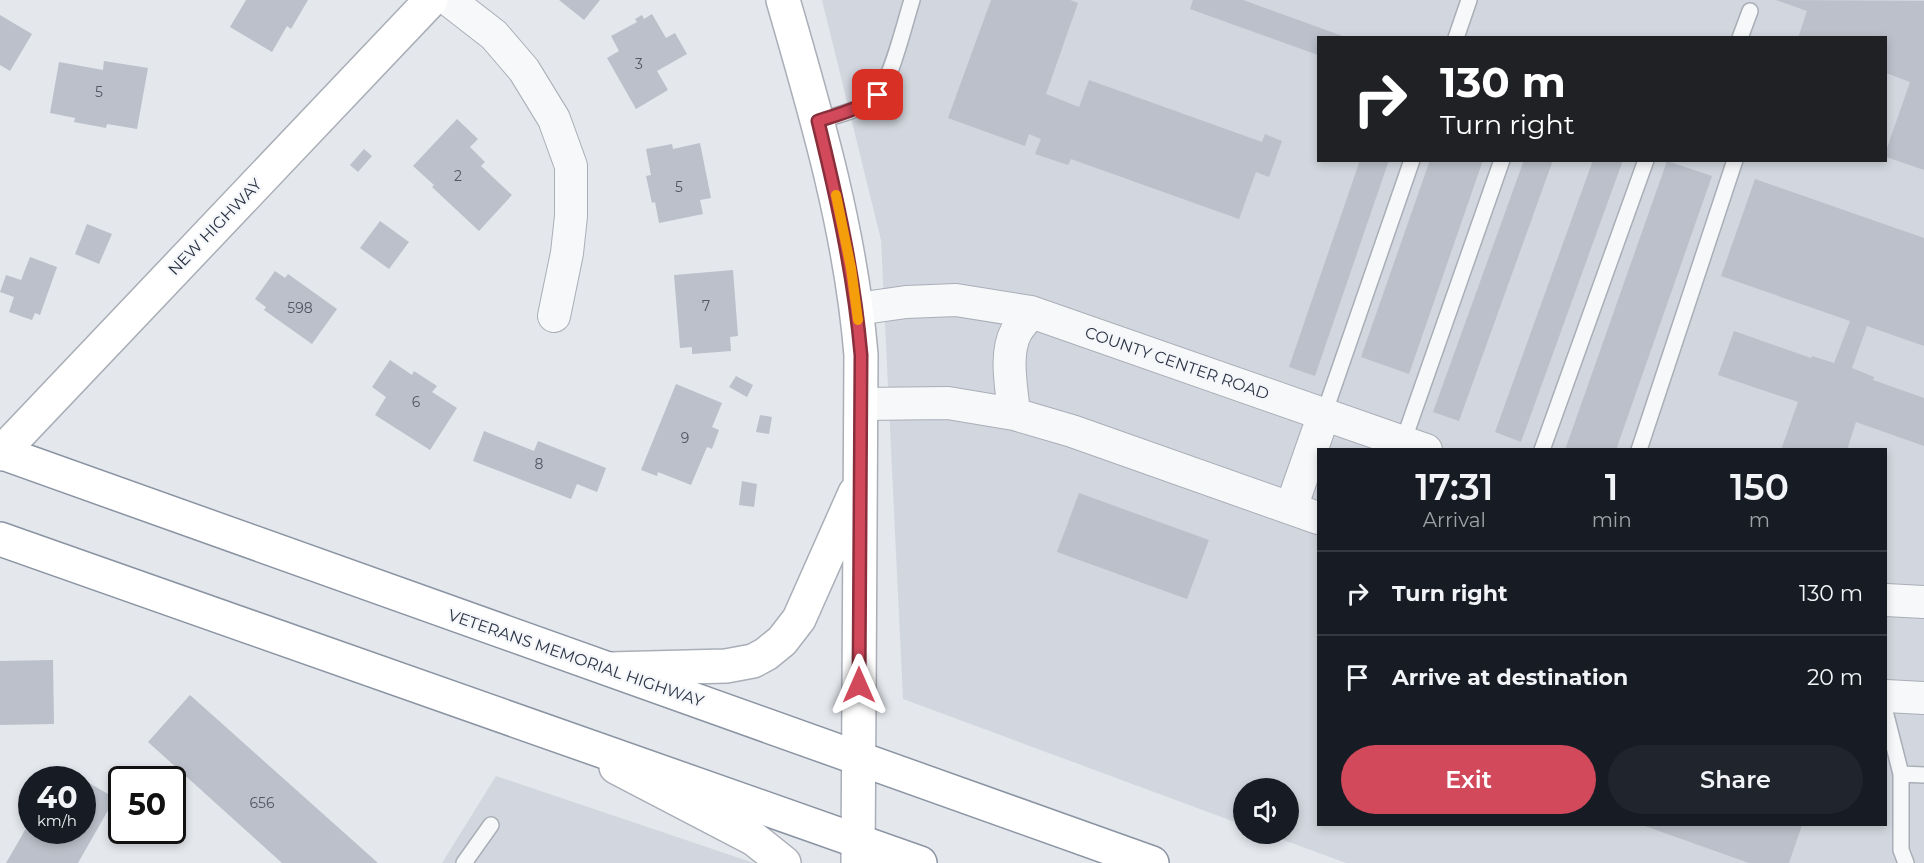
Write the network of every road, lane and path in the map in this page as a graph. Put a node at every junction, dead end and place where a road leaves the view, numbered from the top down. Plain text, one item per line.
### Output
1 (431, 0) edge
2 (449, 0) edge
3 (783, 0) edge
4 (912, 0) edge
5 (1469, 0) edge
6 (1750, 12) dead end
7 (1457, 36) edge
8 (1741, 36) edge
9 (818, 121) junction
10 (1411, 162) edge
11 (1501, 162) edge
12 (1645, 162) edge
13 (1734, 162) edge
14 (857, 309) junction
15 (1030, 312) junction
16 (554, 316) dead end
17 (861, 404) junction
18 (1014, 414) junction
19 (1324, 414) junction
20 (1414, 446) edge
21 (1317, 448) edge
22 (1543, 448) edge
23 (1640, 448) edge
24 (1317, 450) edge
25 (1, 453) edge
26 (861, 481) junction
27 (1305, 513) edge
28 (0, 539) edge
29 (1887, 600) edge
30 (1924, 602) edge
31 (606, 669) junction
32 (1887, 696) edge
33 (1924, 698) edge
34 (1887, 719) edge
35 (553, 734) junction
36 (860, 758) junction
37 (1901, 774) junction
38 (1924, 775) edge
39 (491, 825) dead end
40 (858, 852) edge
41 (464, 863) edge
42 (784, 863) edge
43 (920, 863) edge
44 (1152, 863) edge
45 (1906, 863) edge

1 - 25 main road, NEW HIGHWAY
2 - 16 street
3 - 9 main road
4 - 9 lane
5 - 7 lane
6 - 8 lane
9 - 14 main road
10 - 19 lane
11 - 20 lane
12 - 22 lane
13 - 23 lane
14 - 15 street, COUNTY CENTER ROAD
14 - 17 main road
15 - 18 street
15 - 19 street, COUNTY CENTER ROAD
17 - 18 street
17 - 26 main road
18 - 27 street
19 - 20 street, COUNTY CENTER ROAD
19 - 21 street
24 - 27 street
25 - 31 main road, VETERANS MEMORIAL HIGHWAY
26 - 31 main road
26 - 36 main road
28 - 35 main road
29 - 30 street
31 - 36 main road, VETERANS MEMORIAL HIGHWAY
32 - 33 street
34 - 37 lane
35 - 40 main road
35 - 42 main road
36 - 40 main road
36 - 44 main road, VETERANS MEMORIAL HIGHWAY
37 - 38 lane
37 - 45 lane
39 - 41 lane
40 - 43 main road

